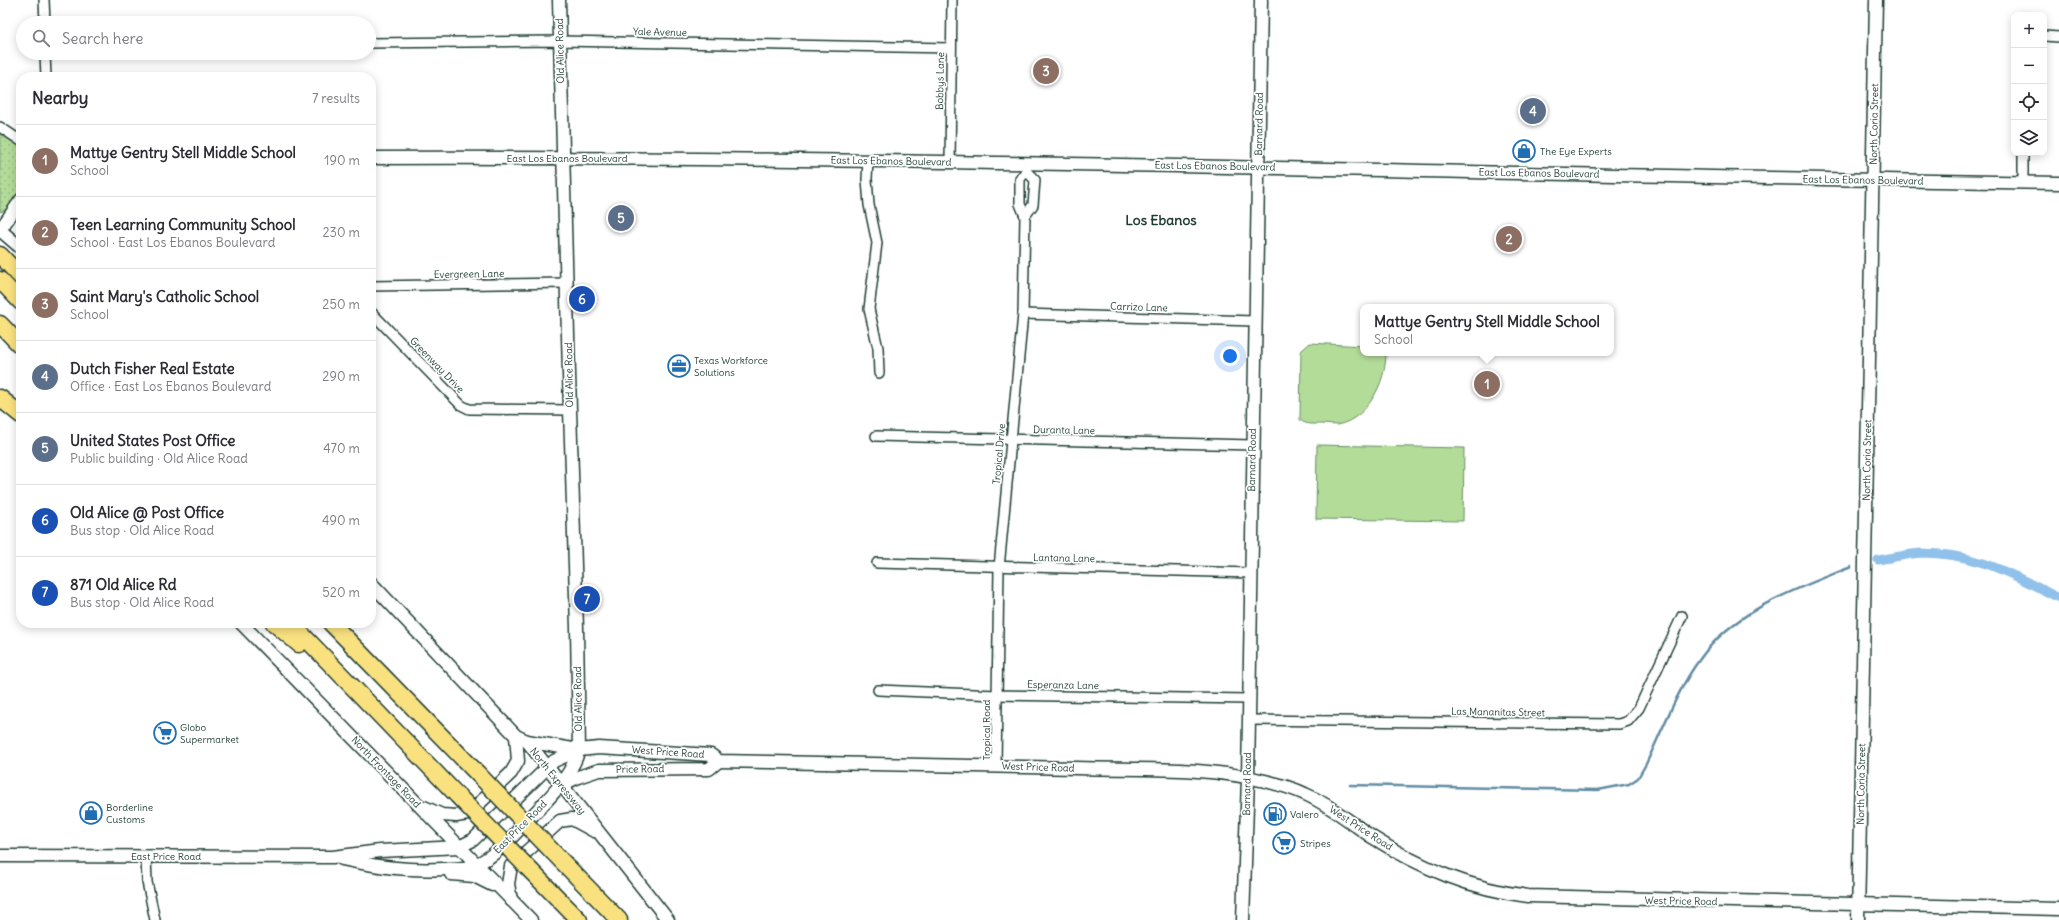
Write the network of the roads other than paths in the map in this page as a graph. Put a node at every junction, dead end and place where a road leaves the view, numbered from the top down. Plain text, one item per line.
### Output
1 (44, 0) edge
2 (559, 0) edge
3 (952, 0) edge
4 (1261, 0) edge
5 (1876, 0) edge
6 (45, 16) edge
7 (2047, 36) edge
8 (2059, 37) edge
9 (560, 41) junction
10 (376, 43) edge
11 (951, 48) junction
12 (45, 60) edge
13 (46, 72) edge
14 (0, 127) edge
15 (16, 138) edge
16 (2023, 156) edge
17 (564, 157) junction
18 (376, 158) edge
19 (868, 160) junction
20 (950, 162) junction
21 (1026, 167) junction
22 (1258, 167) junction
23 (1873, 181) junction
24 (2023, 182) junction
25 (2059, 183) edge
26 (16, 207) edge
27 (1025, 216) junction
28 (0, 230) edge
29 (16, 244) edge
30 (0, 255) edge
31 (16, 272) edge
32 (0, 280) edge
33 (567, 283) junction
34 (376, 286) edge
35 (16, 297) edge
36 (1023, 314) junction
37 (376, 317) edge
38 (1254, 321) junction
39 (0, 324) edge
40 (16, 341) edge
41 (879, 373) dead end
42 (0, 400) edge
43 (570, 410) junction
44 (16, 411) edge
45 (16, 417) edge
46 (876, 436) dead end
47 (1011, 440) junction
48 (1252, 446) junction
49 (877, 563) dead end
50 (999, 568) junction
51 (1251, 573) junction
52 (376, 588) edge
53 (1682, 616) dead end
54 (246, 628) edge
55 (280, 628) edge
56 (296, 628) edge
57 (336, 628) edge
58 (878, 690) dead end
59 (997, 694) junction
60 (1248, 699) junction
61 (372, 706) junction
62 (1248, 720) junction
63 (516, 736) junction
64 (526, 741) junction
65 (579, 750) junction
66 (719, 762) junction
67 (996, 766) junction
68 (548, 767) junction
69 (1248, 778) junction
70 (562, 785) junction
71 (416, 804) junction
72 (603, 838) junction
73 (460, 847) junction
74 (0, 856) edge
75 (146, 856) junction
76 (333, 857) junction
77 (476, 865) junction
78 (422, 871) junction
79 (497, 887) junction
80 (511, 900) junction
81 (1858, 903) junction
82 (2059, 909) edge
83 (155, 920) edge
84 (531, 920) edge
85 (579, 920) edge
86 (619, 920) edge
87 (668, 920) edge
88 (1243, 920) edge
89 (1858, 920) edge

1 - 6 street
2 - 9 street, Old Alice Road
3 - 11 street, Bobbys Lane
4 - 22 street, Barnard Road
5 - 23 street, North Coria Street
7 - 8 street
9 - 10 street, Yale Avenue
9 - 11 street, Yale Avenue
9 - 17 street, Old Alice Road
11 - 20 street, Bobbys Lane
12 - 13 street
14 - 15 street
16 - 24 street
17 - 18 street, East Los Ebanos Boulevard
17 - 19 street, East Los Ebanos Boulevard
17 - 33 street, Old Alice Road
19 - 20 street, East Los Ebanos Boulevard
19 - 41 street
20 - 21 street, East Los Ebanos Boulevard
21 - 22 street, East Los Ebanos Boulevard
21 - 27 street, Tropical Drive
21 - 27 street, Tropical Drive
22 - 23 street, East Los Ebanos Boulevard
22 - 38 street, Barnard Road
23 - 24 street, East Los Ebanos Boulevard
23 - 81 street, North Coria Street
24 - 25 street, East Los Ebanos Boulevard
26 - 28 street
27 - 36 street, Tropical Drive
28 - 29 street
30 - 31 highway
32 - 35 highway
33 - 34 street, Evergreen Lane
33 - 43 street, Old Alice Road
36 - 38 street, Carrizo Lane
36 - 47 street, Tropical Drive
37 - 43 street, Greenway Drive
38 - 48 street, Barnard Road
39 - 40 highway
42 - 44 highway
42 - 45 street
43 - 65 street, Old Alice Road
46 - 47 street, Duranta Lane
47 - 48 street, Duranta Lane
47 - 50 street, Tropical Drive
48 - 51 street, Barnard Road
49 - 50 street, Lantana Lane
50 - 51 street, Lantana Lane
50 - 59 street, Tropical Drive
51 - 60 street, Barnard Road
52 - 63 street, North Expressway
53 - 62 street, Las Mananitas Street
54 - 71 street, North Frontage Road
55 - 61 highway
56 - 61 highway
57 - 86 highway, bridge
58 - 59 street, Esperanza Lane
59 - 60 street, Esperanza Lane
59 - 67 street, Tropical Road
60 - 62 street, Barnard Road
61 - 85 highway, bridge
62 - 69 street, Barnard Road
63 - 64 street, North Expressway
63 - 71 street
64 - 65 street
64 - 68 street, North Expressway
65 - 66 street, West Price Road
65 - 68 street, West Price Road
65 - 70 street
66 - 67 street, West Price Road
66 - 70 street, Price Road
67 - 69 street, West Price Road
68 - 70 street, North Expressway
68 - 73 street, East Price Road
69 - 81 street, West Price Road
69 - 88 street, Barnard Road
70 - 72 street, North Expressway
70 - 77 street, East Price Road
71 - 73 street, North Frontage Road
72 - 80 street
72 - 87 street, North Expressway
73 - 76 street, East Price Road
73 - 77 street, North Frontage Road
74 - 75 street, East Price Road
75 - 76 street, East Price Road
75 - 83 street
76 - 78 street, East Price Road
77 - 78 street, East Price Road
77 - 79 street, North Frontage Road
78 - 79 street
79 - 80 street, North Frontage Road
80 - 84 street, North Frontage Road
81 - 82 street, West Price Road
81 - 89 street, North Coria Street

